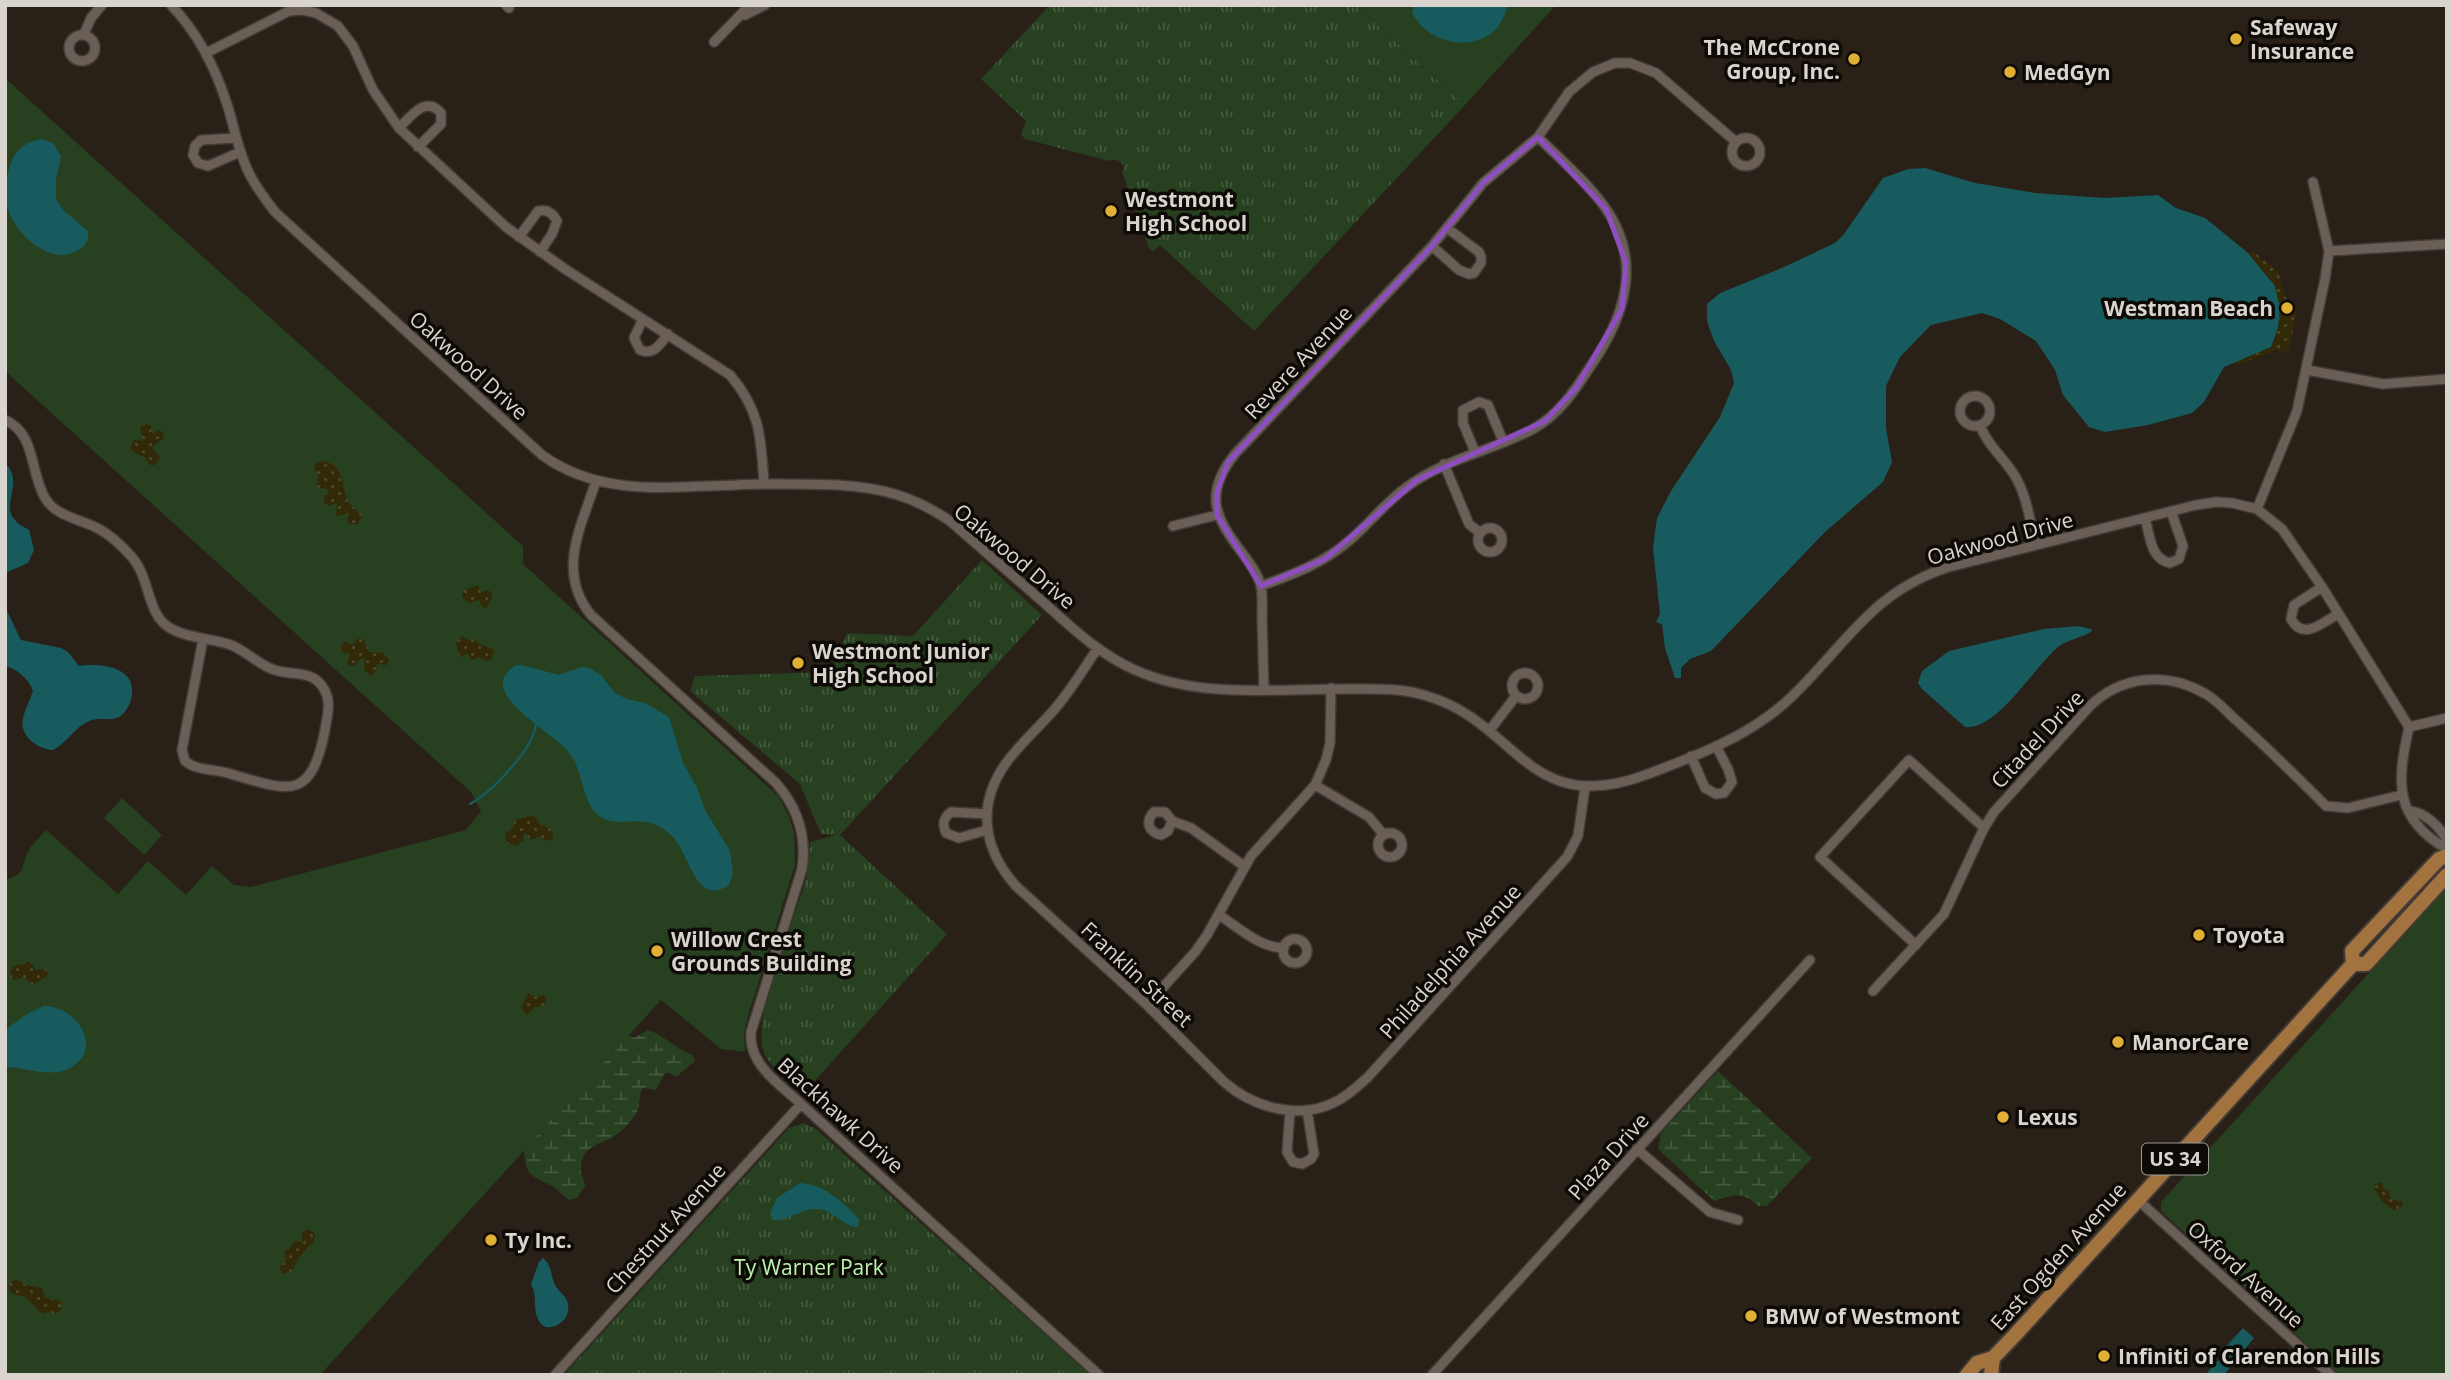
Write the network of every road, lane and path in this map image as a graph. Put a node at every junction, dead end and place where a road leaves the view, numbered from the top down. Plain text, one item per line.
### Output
1 (102, 5) edge
2 (171, 5) edge
3 (750, 5) edge
4 (765, 5) edge
5 (740, 17) junction
6 (83, 34) dead end
7 (714, 41) dead end
8 (206, 53) junction
9 (399, 128) junction
10 (1538, 137) junction
11 (236, 138) junction
12 (1735, 142) dead end
13 (418, 147) junction
14 (240, 152) junction
15 (2314, 182) dead end
16 (1447, 228) junction
17 (519, 237) junction
18 (2447, 244) edge
19 (1432, 246) junction
20 (540, 251) junction
21 (2329, 251) junction
22 (643, 318) junction
23 (668, 334) junction
24 (2307, 370) junction
25 (2447, 379) edge
26 (5, 420) edge
27 (1980, 425) dead end
28 (1503, 441) junction
29 (1475, 452) junction
30 (1444, 464) junction
31 (596, 481) junction
32 (764, 484) junction
33 (2257, 509) junction
34 (2171, 511) junction
35 (1217, 515) junction
36 (2145, 518) junction
37 (1173, 526) dead end
38 (1480, 533) dead end
39 (2036, 545) junction
40 (1261, 586) junction
41 (2322, 587) junction
42 (2338, 614) junction
43 (203, 639) junction
44 (1097, 649) junction
45 (1331, 688) junction
46 (1264, 689) junction
47 (1516, 696) dead end
48 (2447, 718) edge
49 (2409, 727) junction
50 (1489, 731) junction
51 (1716, 746) junction
52 (1691, 757) junction
53 (1315, 785) junction
54 (1585, 787) junction
55 (2401, 795) junction
56 (2410, 811) junction
57 (987, 814) junction
58 (1172, 821) dead end
59 (1984, 828) junction
60 (986, 830) junction
61 (1383, 835) dead end
62 (2447, 840) edge
63 (2447, 849) edge
64 (2447, 856) edge
65 (1244, 866) junction
66 (2447, 875) edge
67 (1219, 915) junction
68 (1916, 945) junction
69 (1283, 948) dead end
70 (1810, 960) dead end
71 (2353, 964) junction
72 (1873, 991) dead end
73 (1147, 1005) junction
74 (801, 1104) junction
75 (1307, 1110) junction
76 (1290, 1111) junction
77 (1637, 1149) junction
78 (2138, 1200) junction
79 (1738, 1220) dead end
80 (1993, 1359) junction
81 (555, 1375) edge
82 (1099, 1375) edge
83 (1432, 1375) edge
84 (1967, 1375) edge
85 (1991, 1375) edge
86 (2330, 1375) edge

1 - 6 street
2 - 8 street, Oakwood Drive
3 - 5 street
4 - 5 street
5 - 7 street
8 - 9 street
8 - 11 street, Oakwood Drive
9 - 13 street
9 - 13 street
10 - 12 street, Revere Avenue
10 - 16 street, Revere Avenue
10 - 28 street
11 - 14 street, Oakwood Drive
11 - 14 street
13 - 17 street
14 - 31 street, Oakwood Drive
15 - 21 street
16 - 19 street, Revere Avenue
16 - 19 street
17 - 20 street
17 - 20 street
18 - 21 street
19 - 35 street, Revere Avenue
20 - 22 street
21 - 24 street
22 - 23 street
22 - 23 street
23 - 32 street
24 - 25 street
24 - 33 street
26 - 43 street
27 - 39 street
28 - 29 street
28 - 29 street
29 - 30 street
30 - 38 street
30 - 40 street
31 - 32 street, Oakwood Drive
31 - 74 street, Blackhawk Drive
32 - 44 street, Oakwood Drive
33 - 34 street, Oakwood Drive
33 - 41 street
34 - 36 street, Oakwood Drive
34 - 36 street
35 - 37 street
35 - 40 street
36 - 39 street, Oakwood Drive
39 - 51 street, Oakwood Drive
40 - 46 street
41 - 42 street
41 - 42 street
42 - 49 street
43 - 43 street
44 - 46 street, Oakwood Drive
44 - 57 street
45 - 46 street, Oakwood Drive
45 - 50 street, Oakwood Drive
45 - 53 street
47 - 50 street
48 - 49 street
49 - 55 street
50 - 54 street, Oakwood Drive
51 - 52 street, Oakwood Drive
51 - 52 street
52 - 54 street, Oakwood Drive
53 - 61 street
53 - 65 street
54 - 75 street, Philadelphia Avenue
55 - 56 street
55 - 59 street, Citadel Drive
56 - 62 street
56 - 63 street
57 - 60 street
57 - 60 street
58 - 65 street
59 - 68 street, Citadel Drive
59 - 68 street
60 - 73 street, Franklin Street
64 - 71 main road, East Ogden Avenue / US 34
65 - 67 street
66 - 71 main road, East Ogden Avenue / US 34
67 - 69 street
67 - 73 street
68 - 72 street, Citadel Drive
70 - 77 street, Plaza Drive
71 - 78 main road, East Ogden Avenue / US 34
73 - 76 street, Franklin Street
74 - 81 street, Chestnut Avenue
74 - 82 street, Blackhawk Drive
75 - 76 street, Philadelphia Avenue
75 - 76 street
77 - 79 street
77 - 83 street, Plaza Drive
78 - 80 main road, East Ogden Avenue / US 34
78 - 86 street, Oxford Avenue
80 - 84 main road, East Ogden Avenue / US 34
80 - 85 main road, East Ogden Avenue

